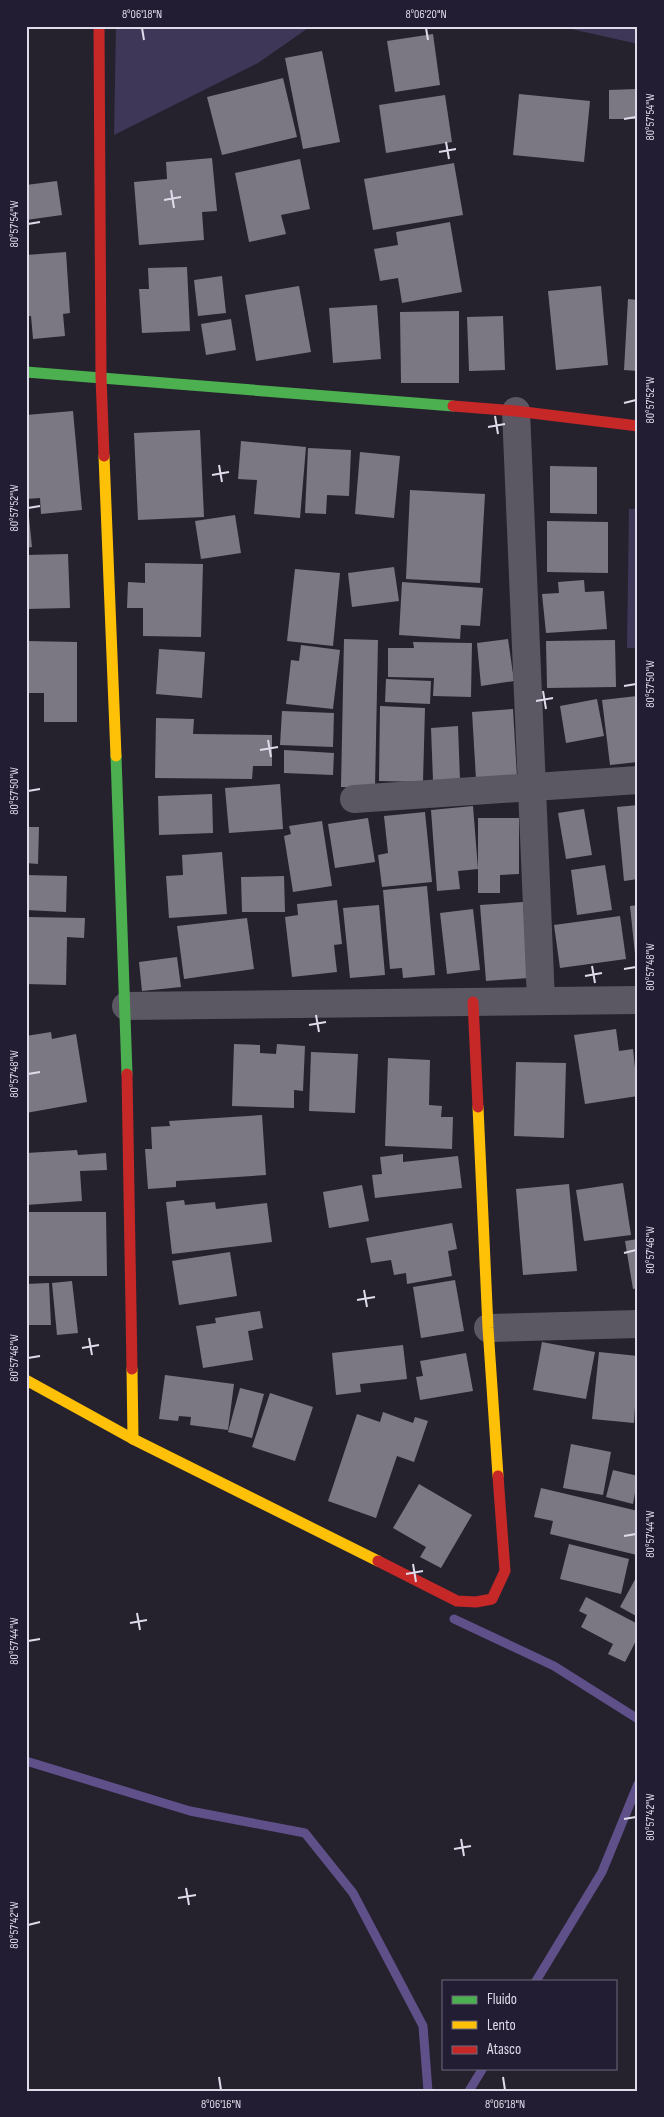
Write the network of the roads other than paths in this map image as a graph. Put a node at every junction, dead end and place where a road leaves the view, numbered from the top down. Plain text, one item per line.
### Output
1 (99, 26) edge
2 (26, 372) edge
3 (101, 376) junction
4 (516, 411) junction
5 (638, 426) edge
6 (638, 780) edge
7 (532, 785) junction
8 (354, 799) dead end
9 (638, 1000) edge
10 (541, 1001) junction
11 (473, 1002) junction
12 (126, 1006) junction
13 (638, 1324) edge
14 (488, 1328) junction
15 (26, 1380) edge
16 (133, 1439) junction

1 - 3 street
2 - 3 street
3 - 4 street
3 - 12 street
4 - 5 street
4 - 7 street
6 - 7 street
7 - 8 street
7 - 10 street
9 - 10 street
10 - 11 street
11 - 12 street
11 - 14 street
12 - 16 street
13 - 14 street
14 - 16 street
15 - 16 street

